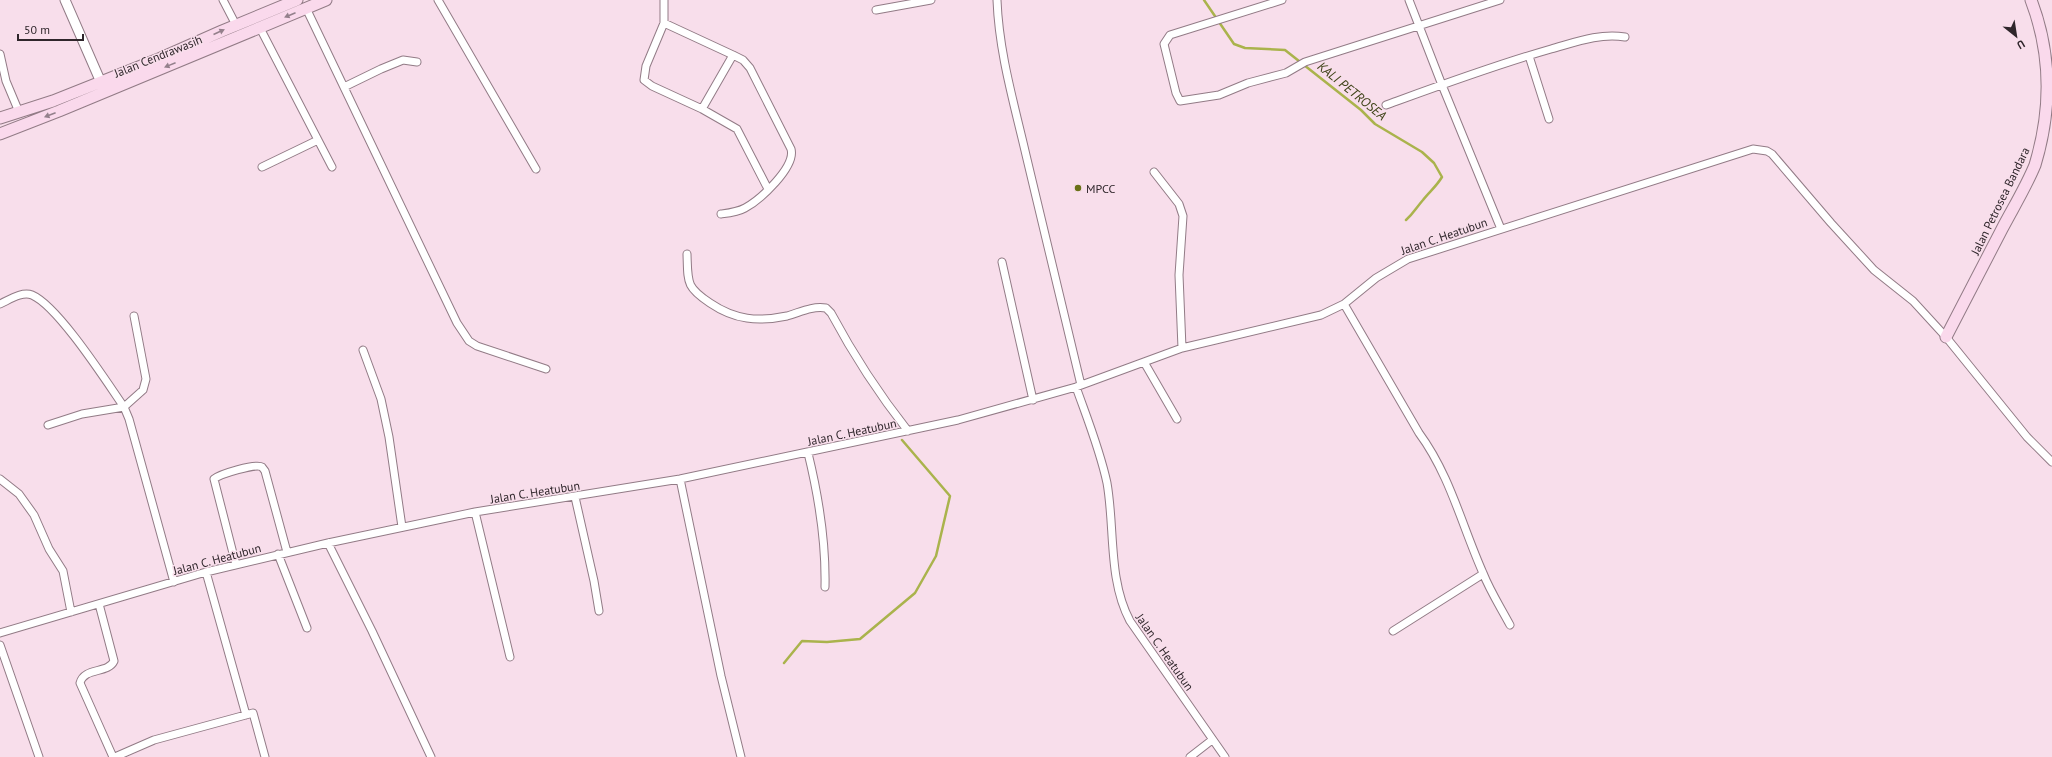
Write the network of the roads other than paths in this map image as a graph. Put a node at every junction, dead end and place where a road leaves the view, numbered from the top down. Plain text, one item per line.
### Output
1 (65, 0) edge
2 (223, 0) edge
3 (297, 0) edge
4 (326, 0) edge
5 (438, 0) edge
6 (664, 0) edge
7 (931, 0) edge
8 (997, 0) edge
9 (1282, 0) edge
10 (1409, 0) edge
11 (1500, 0) edge
12 (2031, 0) edge
13 (306, 8) junction
14 (876, 10) dead end
15 (664, 23) junction
16 (236, 25) junction
17 (1420, 26) junction
18 (260, 28) junction
19 (1625, 36) dead end
20 (0, 54) edge
21 (733, 54) junction
22 (1529, 56) junction
23 (417, 62) dead end
24 (1442, 85) junction
25 (103, 87) junction
26 (344, 87) junction
27 (1386, 105) dead end
28 (702, 109) junction
29 (19, 112) junction
30 (0, 118) edge
31 (1550, 119) dead end
32 (0, 134) edge
33 (318, 140) junction
34 (262, 167) dead end
35 (332, 167) dead end
36 (536, 169) dead end
37 (1154, 172) dead end
38 (768, 189) junction
39 (721, 214) dead end
40 (1501, 229) junction
41 (687, 254) dead end
42 (1002, 262) dead end
43 (0, 304) edge
44 (1344, 304) junction
45 (134, 316) dead end
46 (1946, 337) junction
47 (1182, 348) junction
48 (362, 350) dead end
49 (1144, 362) junction
50 (546, 369) dead end
51 (1078, 386) junction
52 (1033, 400) junction
53 (124, 407) junction
54 (1177, 419) dead end
55 (48, 425) dead end
56 (908, 431) junction
57 (808, 453) junction
58 (2052, 462) edge
59 (0, 479) edge
60 (680, 479) junction
61 (575, 497) junction
62 (474, 512) junction
63 (402, 527) junction
64 (328, 543) junction
65 (287, 552) junction
66 (278, 554) junction
67 (236, 565) junction
68 (206, 572) junction
69 (1483, 574) junction
70 (174, 582) junction
71 (825, 587) dead end
72 (99, 604) junction
73 (599, 611) dead end
74 (72, 612) junction
75 (1510, 625) dead end
76 (307, 628) dead end
77 (1393, 631) dead end
78 (0, 633) edge
79 (0, 645) edge
80 (510, 657) dead end
81 (246, 715) junction
82 (1212, 740) junction
83 (39, 757) edge
84 (114, 757) edge
85 (265, 757) edge
86 (432, 757) edge
87 (740, 757) edge
88 (1190, 757) edge
89 (1225, 757) edge

1 - 25 street
2 - 16 street
3 - 16 main road, Jalan Cendrawasih
4 - 13 main road, Jalan Cendrawasih
5 - 36 street
6 - 15 street
7 - 14 street
8 - 51 street
9 - 17 street
10 - 17 street
11 - 17 street
12 - 46 main road, Jalan Petrosea Bandara
13 -> 18 main road, Jalan Cendrawasih
13 - 26 street
15 - 21 street
15 - 28 street
25 -> 16 main road, Jalan Cendrawasih
17 - 24 street
18 -> 25 main road, Jalan Cendrawasih
18 - 33 street
19 - 22 street
20 - 29 street
21 - 28 street
21 - 38 street
22 - 24 street
22 - 31 street
23 - 26 street
24 - 27 street
24 - 40 street
25 - 29 main road, Jalan Cendrawasih
25 -> 32 main road, Jalan Cendrawasih
26 - 50 street
28 - 38 street
29 - 30 main road, Jalan Cendrawasih
33 - 34 street
33 - 35 street
37 - 47 street
38 - 39 street
40 - 44 street, Jalan C. Heatubun
40 - 46 street, Jalan C. Heatubun
41 - 56 street
42 - 52 street
43 - 53 street
44 - 47 street, Jalan C. Heatubun
44 - 69 street
45 - 53 street
46 - 58 street, Jalan C. Heatubun
47 - 49 street, Jalan C. Heatubun
48 - 63 street
49 - 51 street, Jalan C. Heatubun
49 - 54 street
51 - 52 street, Jalan C. Heatubun
51 - 82 street, Jalan C. Heatubun
52 - 56 street, Jalan C. Heatubun
53 - 55 street
53 - 70 street
56 - 57 street, Jalan C. Heatubun
57 - 60 street, Jalan C. Heatubun
57 - 71 street
59 - 74 street
60 - 61 street, Jalan C. Heatubun
60 - 87 street
61 - 62 street, Jalan C. Heatubun
61 - 73 street
62 - 63 street, Jalan C. Heatubun
62 - 80 street
63 - 64 street, Jalan C. Heatubun
64 - 65 street, Jalan C. Heatubun
64 - 86 street
65 - 66 street, Jalan C. Heatubun
65 - 67 street
66 - 67 street, Jalan C. Heatubun
66 - 76 street
67 - 68 street, Jalan C. Heatubun
68 - 70 street, Jalan C. Heatubun
68 - 81 street
69 - 75 street
69 - 77 street
70 - 72 street, Jalan C. Heatubun
72 - 74 street, Jalan C. Heatubun
72 - 84 street
74 - 78 street, Jalan C. Heatubun
79 - 83 street
81 - 84 street
81 - 85 street
82 - 88 street
82 - 89 street, Jalan C. Heatubun

